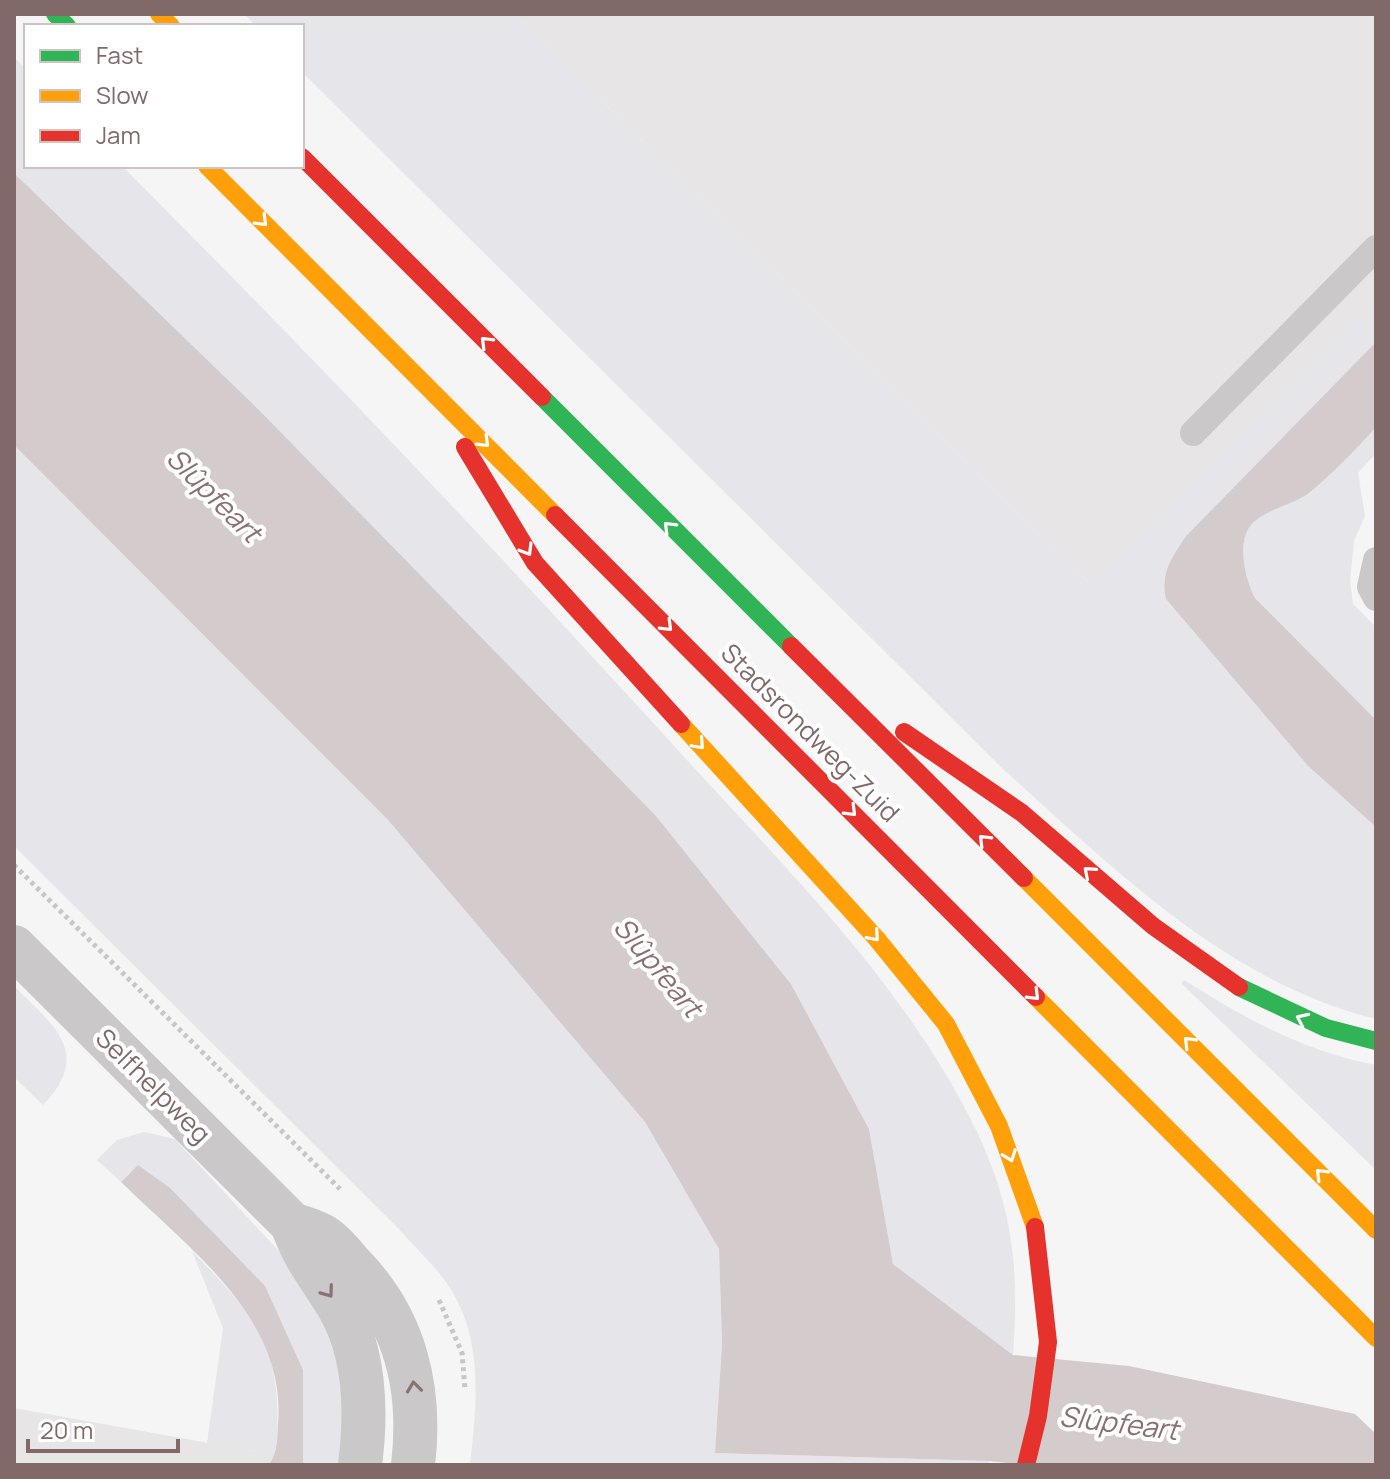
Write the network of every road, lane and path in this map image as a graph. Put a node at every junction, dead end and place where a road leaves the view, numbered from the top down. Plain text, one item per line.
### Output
1 (304, 159) edge
2 (209, 168) edge
3 (1376, 248) edge
4 (429, 387) junction
5 (1193, 433) dead end
6 (1376, 560) edge
7 (1376, 598) edge
8 (803, 661) junction
9 (14, 947) edge
10 (1376, 1041) edge
11 (292, 1224) junction
12 (1376, 1230) edge
13 (1376, 1338) edge
14 (360, 1465) edge
15 (413, 1465) edge
16 (1026, 1465) edge

8 -> 1 highway, Stadsrondweg-Zuid
2 -> 4 highway, Stadsrondweg-Zuid
3 - 5 lane
4 -> 13 highway, Stadsrondweg-Zuid
4 -> 16 highway
6 - 7 lane
10 -> 8 highway
12 -> 8 highway, Stadsrondweg-Zuid
9 - 11 street, Selfhelpweg
11 -> 14 street, Selfhelpweg
15 -> 11 street, Selfhelpweg

